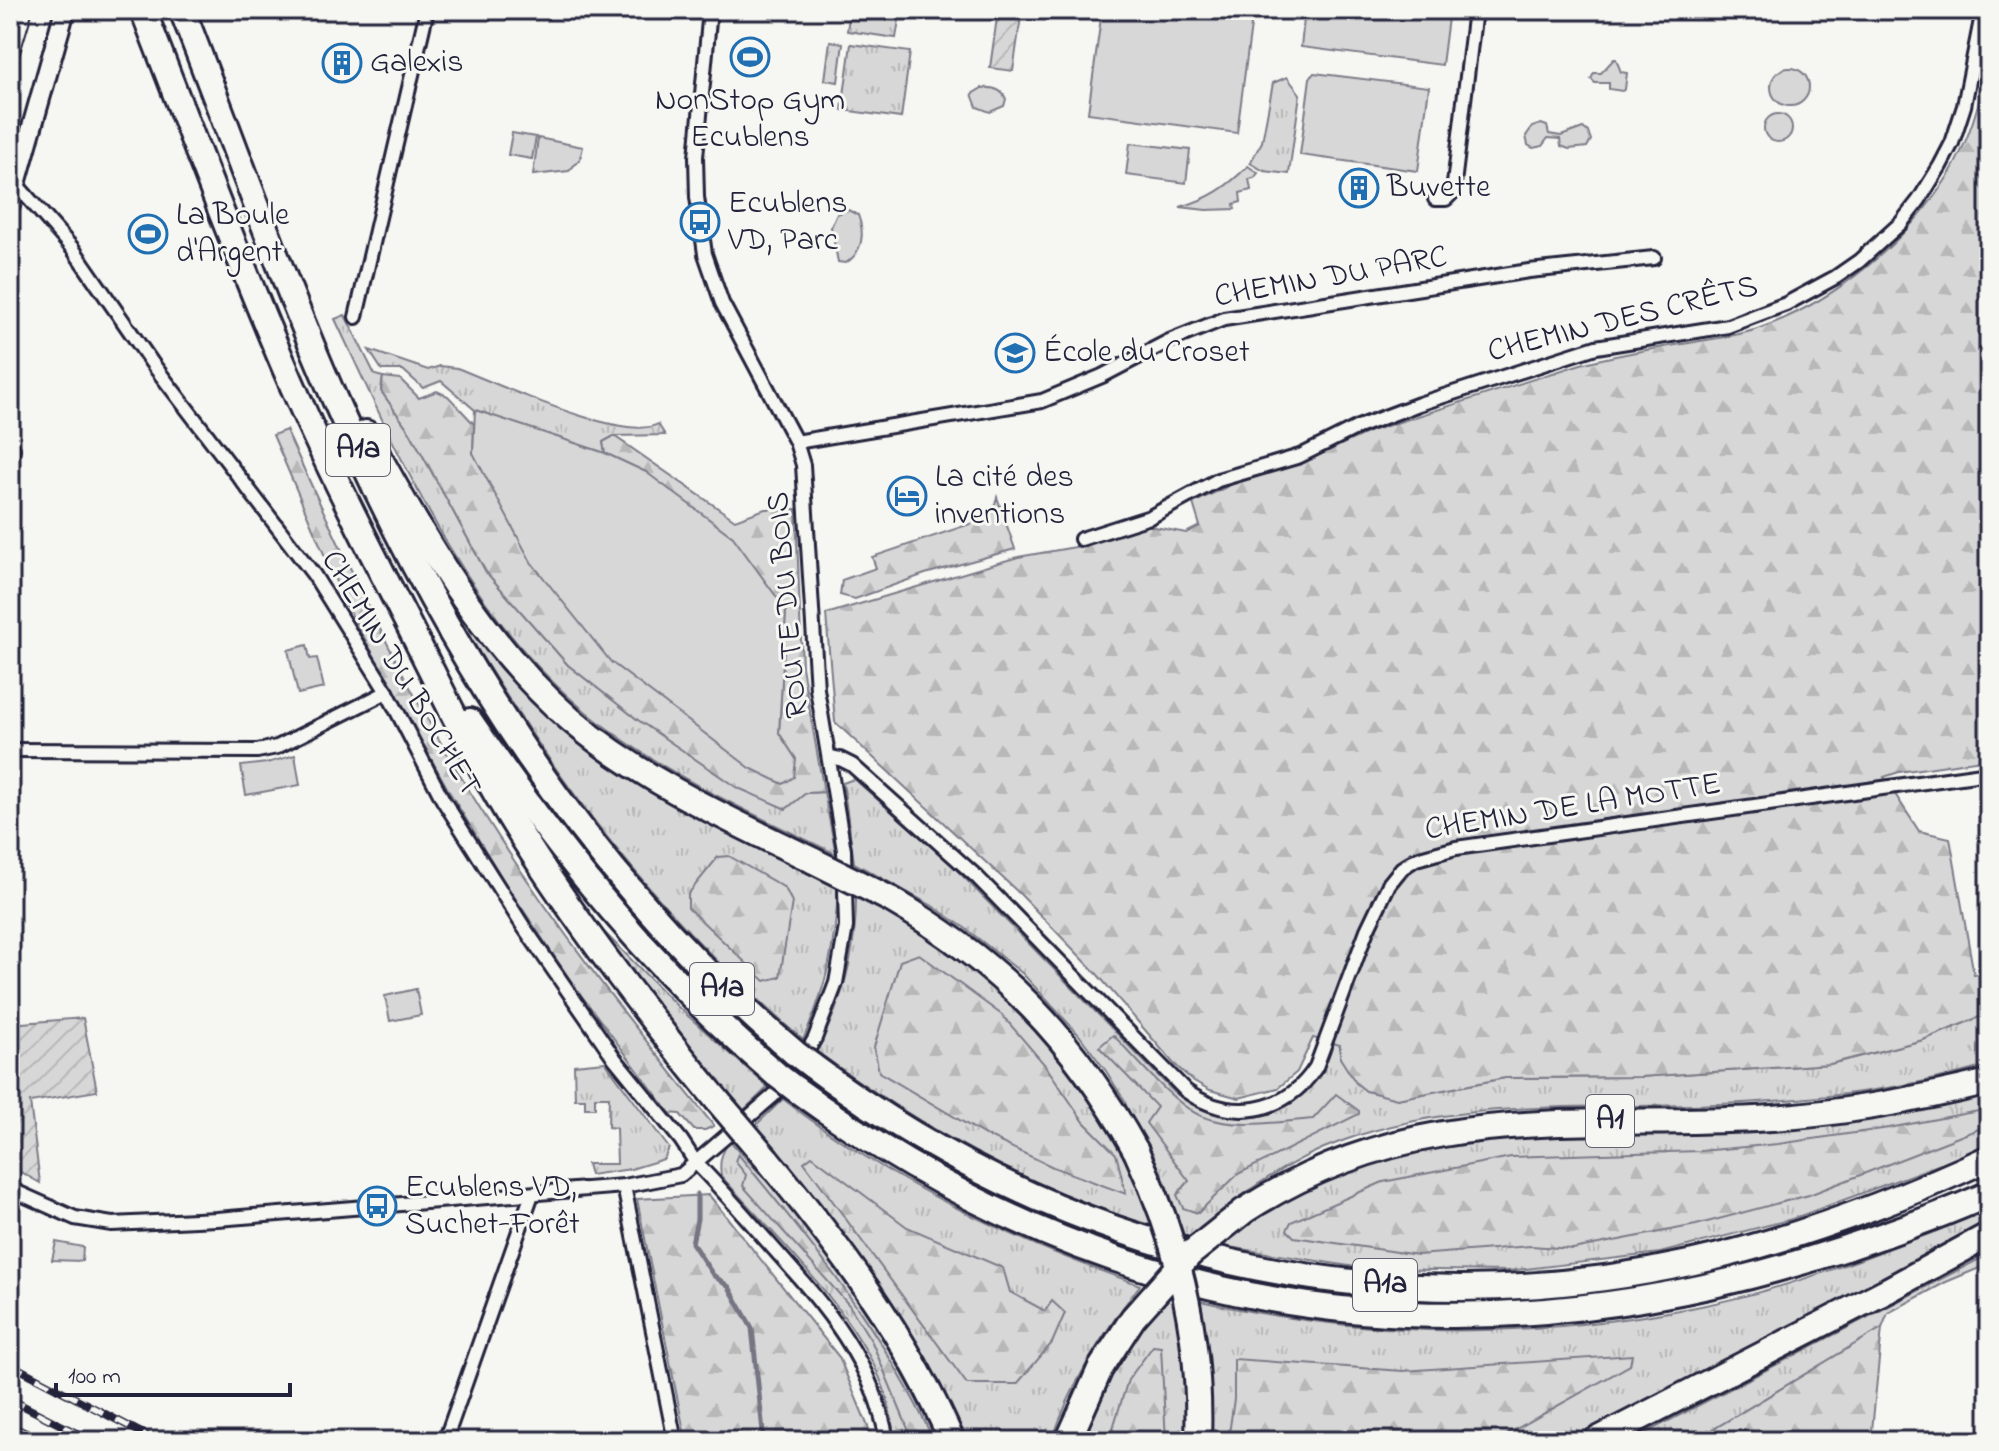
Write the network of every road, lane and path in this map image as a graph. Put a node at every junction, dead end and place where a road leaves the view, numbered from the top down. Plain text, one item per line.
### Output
1 (65, 10) edge
2 (143, 10) edge
3 (182, 10) edge
4 (427, 10) edge
5 (710, 10) edge
6 (1475, 10) edge
7 (1983, 10) edge
8 (227, 125) junction
9 (16, 184) junction
10 (1435, 199) dead end
11 (10, 205) edge
12 (1654, 258) dead end
13 (356, 317) dead end
14 (796, 442) junction
15 (1081, 539) dead end
16 (401, 610) junction
17 (387, 692) junction
18 (10, 750) edge
19 (830, 757) junction
20 (1989, 773) edge
21 (1989, 1082) edge
22 (1989, 1158) edge
23 (696, 1163) junction
24 (624, 1186) junction
25 (10, 1189) edge
26 (532, 1194) junction
27 (1989, 1194) edge
28 (1989, 1235) edge
29 (445, 1441) edge
30 (675, 1441) edge
31 (887, 1441) edge
32 (952, 1441) edge
33 (1068, 1441) edge
34 (1198, 1441) edge
35 (1595, 1441) edge

1 - 9 main road
2 - 16 highway, A1a
3 - 8 highway, A1a
4 - 13 street
5 - 14 street, ROUTE DU BOIS
6 - 10 street
7 - 15 street, CHEMIN DES CRÊTS
8 - 22 highway, A1a
8 - 34 highway, A1a, bridge
9 - 11 main road
9 - 17 street, CHEMIN DU BOCHET
12 - 14 street, CHEMIN DU PARC
14 - 19 street, ROUTE DU BOIS
16 - 27 highway, A1a
16 - 32 highway, A1a, bridge
17 - 18 street
17 - 23 street, CHEMIN DU BOCHET
19 - 20 street, CHEMIN DE LA MOTTE
19 - 23 street, ROUTE DU BOIS
21 - 33 highway, A1, bridge
23 - 24 street, ROUTE DU BOIS
23 - 31 street, CHEMIN DU BOCHET
24 - 26 street, ROUTE DU BOIS
24 - 30 street
25 - 26 street, ROUTE DU BOIS
26 - 29 street
28 - 35 highway

